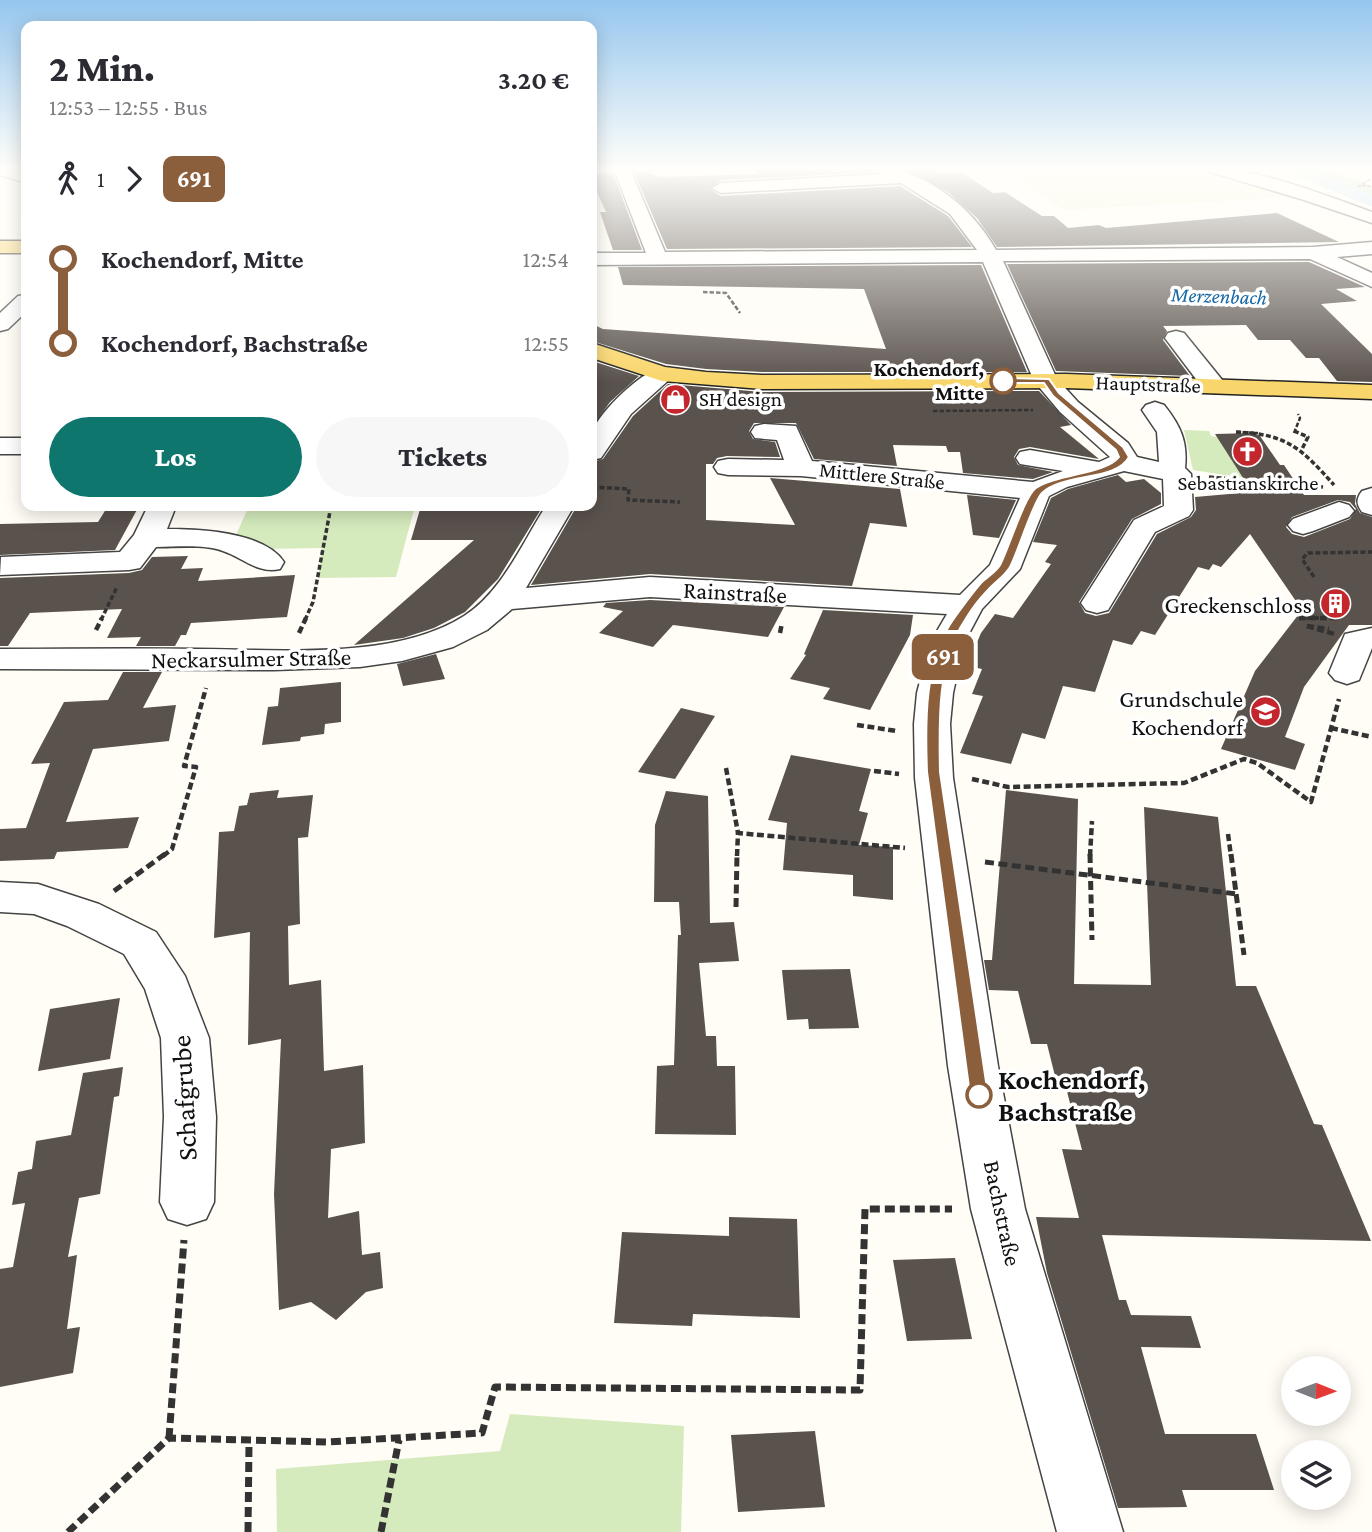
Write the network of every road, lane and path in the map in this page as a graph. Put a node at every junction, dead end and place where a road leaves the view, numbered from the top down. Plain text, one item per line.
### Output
1 (652, 240) edge
2 (979, 240) edge
3 (1368, 244) edge
4 (0, 247) edge
5 (21, 247) edge
6 (1313, 253) junction
7 (990, 256) junction
8 (659, 258) junction
9 (597, 259) edge
10 (1372, 281) edge
11 (703, 292) dead end
12 (21, 305) edge
13 (740, 313) dead end
14 (0, 324) edge
15 (1176, 338) dead end
16 (597, 352) edge
17 (662, 374) junction
18 (1214, 386) junction
19 (1372, 393) edge
20 (1058, 394) junction
21 (1154, 410) dead end
22 (933, 411) dead end
23 (1300, 418) dead end
24 (764, 432) dead end
25 (1236, 432) dead end
26 (597, 444) edge
27 (0, 446) edge
28 (21, 446) edge
29 (1302, 449) junction
30 (1112, 466) junction
31 (727, 467) dead end
32 (801, 468) junction
33 (1372, 473) edge
34 (1033, 475) junction
35 (1176, 475) junction
36 (597, 487) edge
37 (1361, 500) edge
38 (680, 502) dead end
39 (159, 511) edge
40 (330, 511) edge
41 (557, 511) edge
42 (1303, 525) dead end
43 (138, 550) junction
44 (1372, 552) edge
45 (268, 562) dead end
46 (1, 566) edge
47 (1314, 577) dead end
48 (503, 600) junction
49 (1097, 603) dead end
50 (968, 606) junction
51 (1299, 618) dead end
52 (1307, 626) dead end
53 (1360, 628) edge
54 (1334, 634) dead end
55 (298, 635) dead end
56 (0, 659) edge
57 (82, 659) junction
58 (192, 659) junction
59 (1347, 673) joint
60 (1331, 728) junction
61 (1372, 737) edge
62 (726, 768) dead end
63 (933, 772) junction
64 (1091, 821) dead end
65 (738, 833) junction
66 (1228, 834) dead end
67 (945, 854) junction
68 (1089, 875) junction
69 (1237, 894) junction
70 (0, 897) edge
71 (736, 907) dead end
72 (83, 915) junction
73 (1092, 940) dead end
74 (1244, 955) dead end
75 (187, 1202) joint
76 (998, 1209) junction
77 (169, 1438) junction
78 (399, 1440) junction
79 (249, 1444) junction
80 (68, 1532) edge
81 (248, 1532) edge
82 (381, 1532) edge
83 (1090, 1532) edge

1 - 8 street
2 - 7 street
3 - 6 street
4 - 5 main road
6 - 7 street
6 - 10 street
7 - 8 street
7 - 20 street
8 - 9 street
11 - 13 path
12 - 14 street
15 - 18 street
16 - 17 main road, Hauptstraße
17 - 20 main road, Hauptstraße
17 - 26 street
18 - 19 main road, Hauptstraße
18 - 20 main road, Hauptstraße
20 - 22 path
20 - 30 street
21 - 35 street
23 - 29 path
24 - 32 street
25 - 29 path
27 - 28 street
29 - 37 path
30 - 34 street
30 - 35 street
31 - 32 street, Mittlere Straße
32 - 34 street, Mittlere Straße
33 - 37 street
34 - 50 street, Bachstraße
35 - 35 path
35 - 49 street
36 - 38 path
37 - 42 street
39 - 43 street
40 - 55 path
41 - 48 street, Neckarsulmer Straße
43 - 45 street
43 - 46 street
43 - 57 path
44 - 47 path
48 - 50 street, Rainstraße
48 - 58 street, Neckarsulmer Straße
50 - 63 street, Bachstraße
51 - 53 path
52 - 54 path, bridge
53 - 59 street
56 - 57 street, Neckarsulmer Straße
57 - 58 street, Neckarsulmer Straße
58 - 72 path
59 - 60 path
60 - 61 path
60 - 63 path
62 - 65 path
63 - 67 street, Bachstraße
64 - 68 path
65 - 67 path
65 - 71 path
66 - 69 path
67 - 68 path
67 - 76 street, Bachstraße
68 - 69 path
68 - 73 path
69 - 74 path
70 - 72 street, Schafgrube
72 - 75 street, Schafgrube
75 - 77 path
76 - 78 path
76 - 83 street, Bachstraße
77 - 79 path
77 - 80 path
78 - 79 path
78 - 82 path
79 - 81 path

